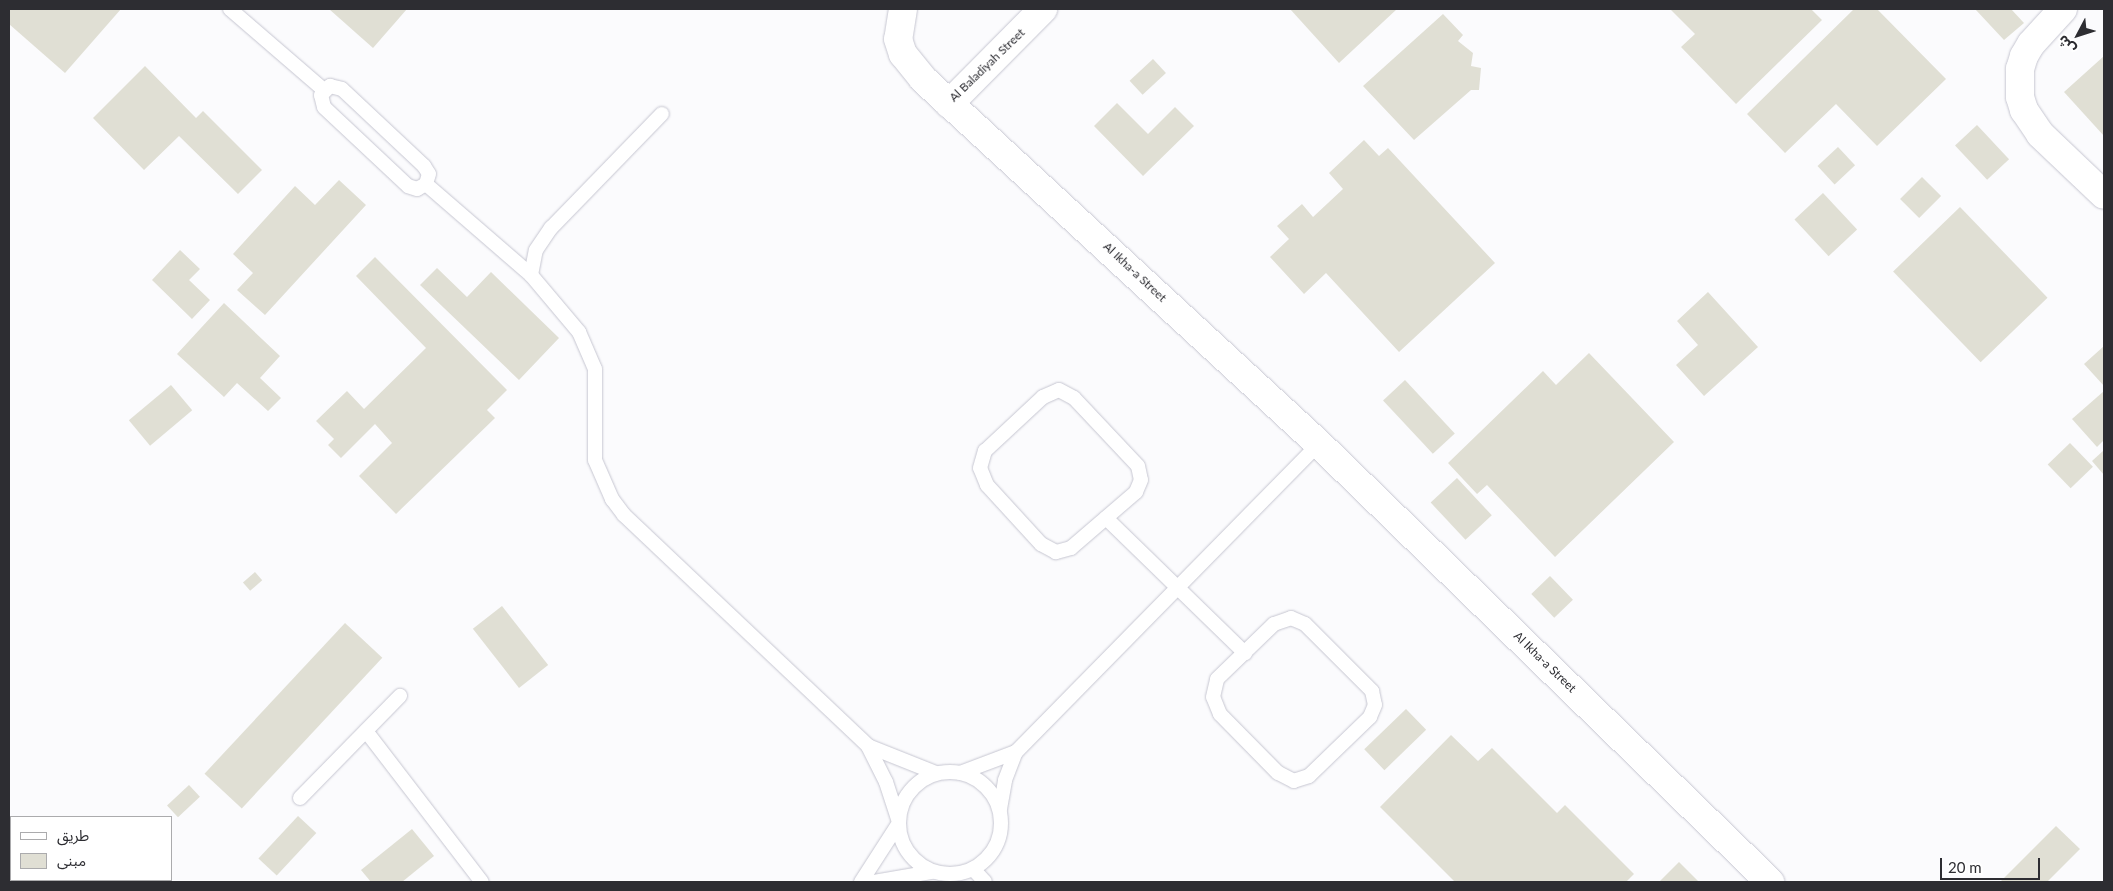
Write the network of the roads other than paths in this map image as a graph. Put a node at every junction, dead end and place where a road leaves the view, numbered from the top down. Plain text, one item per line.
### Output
1 (230, 9) edge
2 (903, 9) edge
3 (1043, 9) edge
4 (2063, 9) edge
5 (324, 90) junction
6 (948, 104) junction
7 (662, 114) dead end
8 (426, 184) junction
9 (2104, 195) edge
10 (531, 275) junction
11 (1319, 444) junction
12 (1106, 518) junction
13 (1178, 588) junction
14 (1244, 653) junction
15 (400, 696) dead end
16 (366, 731) junction
17 (868, 746) junction
18 (1016, 752) junction
19 (936, 773) junction
20 (960, 773) junction
21 (300, 798) dead end
22 (1000, 809) junction
23 (899, 822) junction
24 (974, 870) junction
25 (933, 872) junction
26 (482, 882) edge
27 (861, 882) edge
28 (874, 882) edge
29 (986, 882) edge
30 (1770, 882) edge

1 - 5 lane
2 - 6 street, Al Baladiyah Street
3 - 6 street, Al Baladiyah Street
4 - 9 street
5 - 8 lane
5 - 8 lane
6 - 11 street, Al Ikha-a Street
7 - 10 lane
8 - 10 lane
10 - 17 lane
11 - 13 lane
11 - 30 street, Al Ikha-a Street
12 - 12 lane
12 - 13 lane
13 - 14 lane
13 - 18 lane
14 - 14 lane
15 - 16 lane
16 - 21 lane
16 - 26 lane
17 - 19 lane
17 - 23 lane
18 - 20 lane
18 - 22 lane
19 - 20 lane
19 - 23 lane
20 - 22 lane
22 - 24 lane
23 - 25 lane
23 - 27 lane
24 - 25 lane
24 - 29 lane
25 - 28 lane

